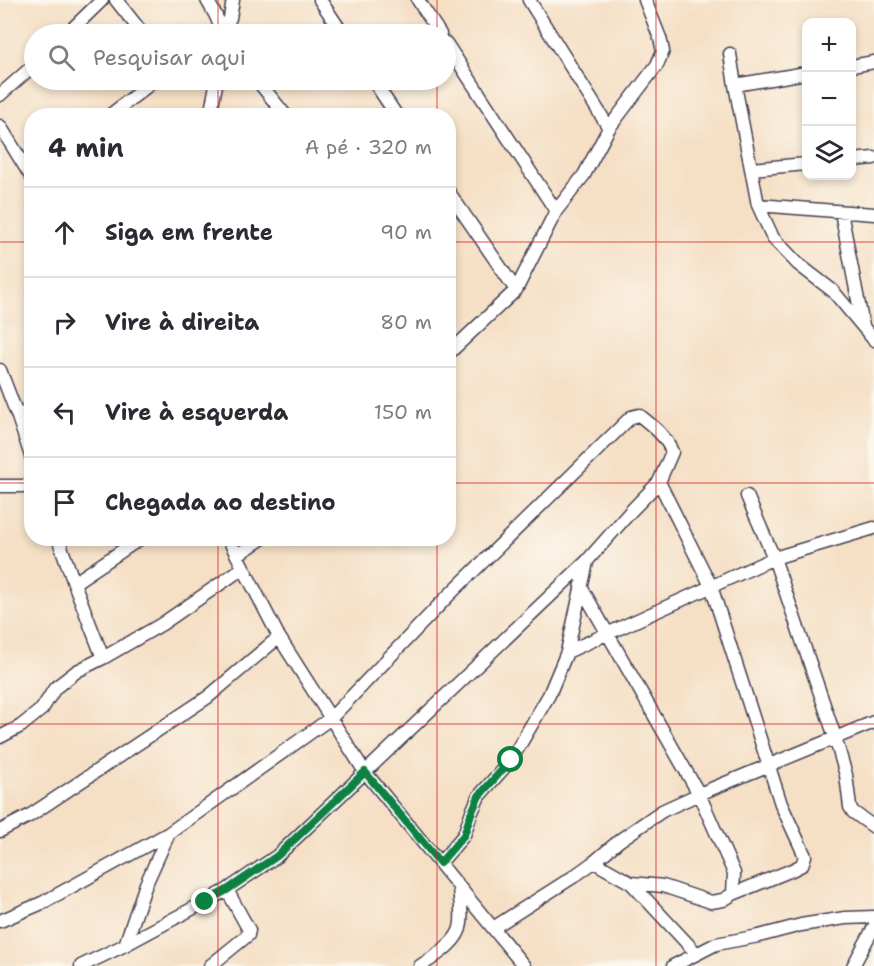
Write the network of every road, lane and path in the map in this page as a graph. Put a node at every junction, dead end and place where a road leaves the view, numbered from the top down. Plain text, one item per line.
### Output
1 (102, 0) edge
2 (116, 0) edge
3 (207, 0) edge
4 (233, 0) edge
5 (320, 0) edge
6 (418, 0) edge
7 (645, 0) edge
8 (533, 2) edge
9 (77, 24) edge
10 (135, 24) edge
11 (219, 24) edge
12 (227, 24) edge
13 (336, 24) edge
14 (430, 24) edge
15 (730, 54) dead end
16 (456, 58) edge
17 (874, 62) edge
18 (856, 65) edge
19 (24, 74) edge
20 (802, 74) edge
21 (735, 85) junction
22 (142, 90) edge
23 (215, 90) edge
24 (266, 90) edge
25 (380, 90) edge
26 (0, 95) edge
27 (119, 108) edge
28 (212, 108) edge
29 (281, 108) edge
30 (392, 108) edge
31 (0, 126) edge
32 (609, 128) junction
33 (874, 158) edge
34 (856, 160) edge
35 (802, 164) edge
36 (24, 165) edge
37 (752, 169) junction
38 (456, 203) edge
39 (758, 205) junction
40 (556, 212) junction
41 (841, 212) junction
42 (874, 214) edge
43 (516, 290) junction
44 (864, 327) junction
45 (874, 340) edge
46 (456, 346) edge
47 (0, 370) edge
48 (24, 413) edge
49 (18, 417) junction
50 (24, 435) edge
51 (658, 482) junction
52 (0, 486) edge
53 (24, 486) edge
54 (747, 496) dead end
55 (874, 528) edge
56 (61, 546) edge
57 (129, 546) edge
58 (232, 546) edge
59 (251, 546) edge
60 (237, 555) junction
61 (774, 558) junction
62 (587, 561) junction
63 (243, 568) junction
64 (74, 583) junction
65 (711, 586) junction
66 (581, 587) junction
67 (609, 633) junction
68 (279, 637) junction
69 (567, 652) junction
70 (103, 658) junction
71 (331, 718) junction
72 (874, 722) edge
73 (0, 737) edge
74 (835, 737) junction
75 (769, 766) junction
76 (365, 772) junction
77 (699, 794) junction
78 (874, 827) edge
79 (0, 831) edge
80 (169, 833) junction
81 (594, 862) junction
82 (440, 863) junction
83 (734, 873) junction
84 (631, 884) junction
85 (754, 885) junction
86 (459, 888) junction
87 (227, 890) junction
88 (733, 894) junction
89 (874, 918) edge
90 (0, 921) edge
91 (874, 927) edge
92 (493, 928) junction
93 (125, 945) junction
94 (697, 954) junction
95 (81, 966) edge
96 (210, 966) edge
97 (420, 966) edge
98 (524, 966) edge
99 (674, 966) edge
100 (853, 966) edge

1 - 9 street
2 - 10 street
3 - 11 street
4 - 12 street
5 - 13 street
6 - 14 street
7 - 32 street
8 - 32 street
15 - 21 street
16 - 40 street
17 - 18 street
19 - 26 street
20 - 21 street
21 - 37 street
22 - 27 street
23 - 28 street
24 - 29 street
25 - 30 street
31 - 36 street
32 - 40 street
33 - 34 street
35 - 37 street
37 - 39 street
38 - 43 street
39 - 41 street
39 - 44 street
40 - 43 street
41 - 42 street
41 - 44 street
43 - 46 street
44 - 45 street
47 - 49 street
48 - 49 street
49 - 50 street
51 - 62 street
51 - 65 street
51 - 71 street
52 - 53 street
54 - 61 street
55 - 61 street
56 - 64 street
57 - 64 street
58 - 60 street
59 - 60 street
60 - 63 street
61 - 65 street
61 - 74 street
62 - 66 street
62 - 76 street
63 - 68 street
63 - 70 street
64 - 70 street
65 - 67 street
65 - 75 street
66 - 67 street
66 - 69 street
67 - 69 street
67 - 77 street
68 - 71 street
68 - 79 street
69 - 82 street
70 - 73 street
71 - 76 street
71 - 80 street
72 - 74 street
74 - 75 street
74 - 78 street
75 - 77 street
75 - 85 street
76 - 82 street
76 - 87 street
77 - 81 street
77 - 83 street
80 - 90 street
80 - 93 street
81 - 84 street
81 - 92 street
82 - 86 street
83 - 85 street
83 - 88 street
84 - 88 street
84 - 94 street
85 - 88 street
86 - 92 street
86 - 97 street
87 - 93 street
87 - 96 street
89 - 94 street
91 - 100 street
92 - 98 street
93 - 95 street
94 - 99 street

